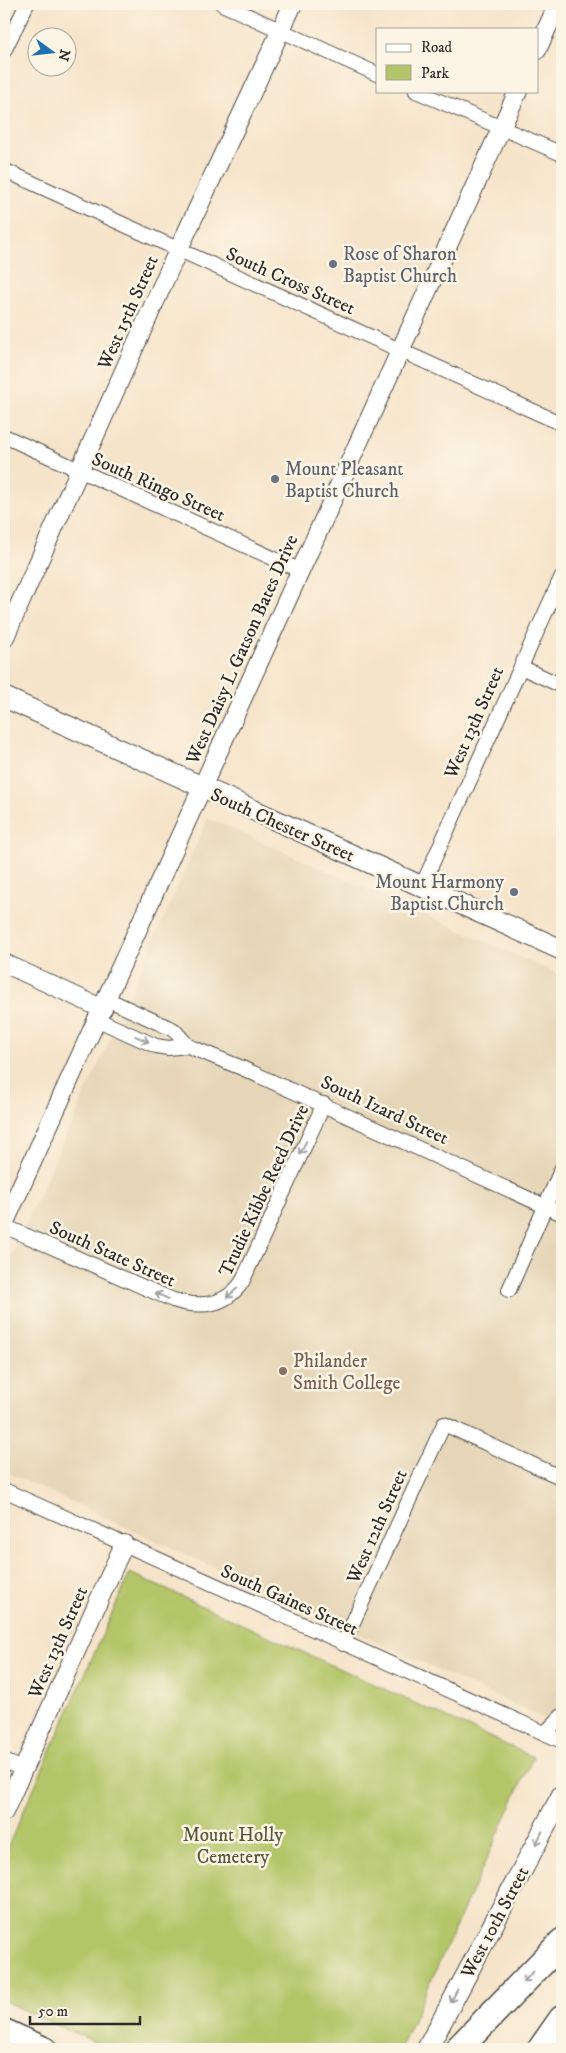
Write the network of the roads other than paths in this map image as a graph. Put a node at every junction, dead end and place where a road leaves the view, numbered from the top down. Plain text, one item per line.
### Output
1 (27, 4) edge
2 (222, 4) edge
3 (293, 4) edge
4 (558, 4) edge
5 (281, 32) junction
6 (538, 48) edge
7 (4, 51) edge
8 (376, 74) edge
9 (418, 92) edge
10 (518, 92) edge
11 (501, 128) junction
12 (562, 154) edge
13 (4, 170) edge
14 (178, 250) junction
15 (399, 350) junction
16 (562, 424) edge
17 (4, 436) edge
18 (79, 470) junction
19 (299, 570) junction
20 (562, 576) edge
21 (4, 639) edge
22 (522, 667) junction
23 (562, 686) edge
24 (4, 697) edge
25 (203, 787) junction
26 (422, 886) junction
27 (562, 950) edge
28 (4, 962) edge
29 (103, 1009) junction
30 (188, 1046) junction
31 (324, 1104) junction
32 (562, 1168) edge
33 (544, 1206) junction
34 (562, 1214) edge
35 (4, 1225) edge
36 (509, 1290) dead end
37 (210, 1305) joint
38 (562, 1478) edge
39 (4, 1490) edge
40 (124, 1544) junction
41 (344, 1644) junction
42 (562, 1716) edge
43 (545, 1733) junction
44 (562, 1741) edge
45 (4, 1761) edge
46 (23, 1770) junction
47 (562, 1795) edge
48 (4, 1812) edge
49 (562, 1942) edge
50 (562, 2019) edge
51 (4, 2030) edge
52 (46, 2049) edge
53 (427, 2049) edge
54 (458, 2049) edge
55 (541, 2049) edge

1 - 7 street
2 - 5 street
3 - 5 street, West 15th Street
4 - 6 street
5 - 8 street
5 - 14 street, West 15th Street
9 - 11 street
10 - 11 street, West Daisy L Gatson Bates Drive
11 - 12 street
11 - 15 street, West Daisy L Gatson Bates Drive
13 - 14 street, South Cross Street
14 - 15 street, South Cross Street
14 - 18 street, West 15th Street
15 - 16 street, South Cross Street
15 - 19 street, West Daisy L Gatson Bates Drive
17 - 18 street, South Ringo Street
18 - 19 street, South Ringo Street
18 - 21 street, West 15th Street
19 - 25 street, West Daisy L Gatson Bates Drive
20 - 22 street, West 13th Street
22 - 23 street
22 - 26 street, West 13th Street
24 - 25 main road, South Chester Street
25 - 26 main road, South Chester Street
25 - 29 street, West Daisy L Gatson Bates Drive
26 - 27 main road, South Chester Street
28 - 29 street, South Izard Street
29 - 30 street, South Izard Street
29 -> 30 street, South Izard Street
29 - 35 street, West Daisy L Gatson Bates Drive
30 - 31 street, South Izard Street
31 - 33 street, South Izard Street
31 -> 37 street, Trudie Kibbe Reed Drive
32 - 33 street
33 - 34 street, South Izard Street
33 - 36 street
37 -> 35 street, South State Street
38 - 41 street, West 12th Street
39 - 40 street, South Gaines Street
40 - 41 street, South Gaines Street
40 - 46 street, West 13th Street
41 - 43 street, South Gaines Street
42 - 43 street
43 - 44 street, South Gaines Street
45 - 46 street
46 - 48 street, West 13th Street
47 -> 53 main road, West 10th Street
49 -> 54 highway
50 - 55 highway
51 - 52 main road

